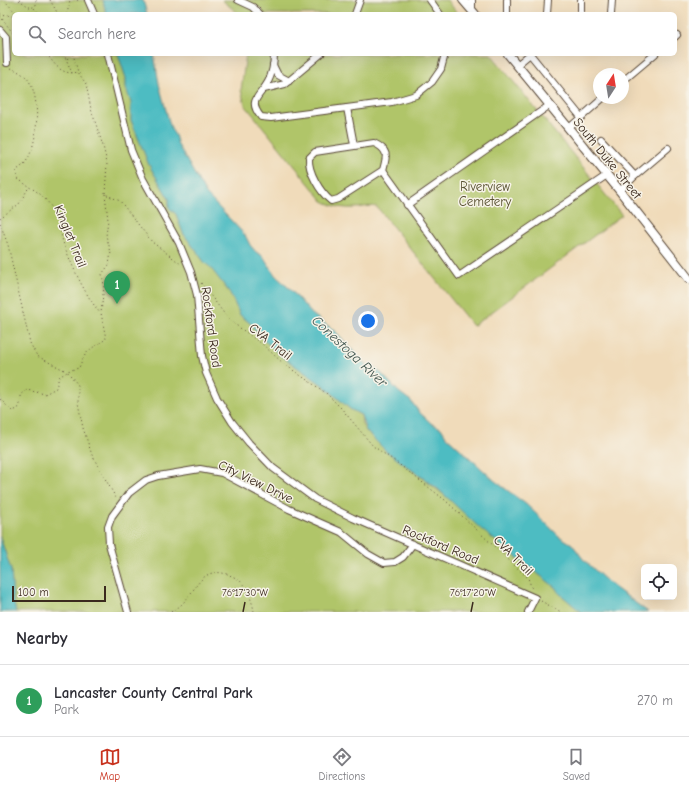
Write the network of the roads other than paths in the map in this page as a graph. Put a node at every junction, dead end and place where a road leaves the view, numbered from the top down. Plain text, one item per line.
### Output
1 (88, 0) edge
2 (238, 0) edge
3 (360, 0) edge
4 (430, 0) edge
5 (463, 0) edge
6 (472, 0) edge
7 (507, 0) edge
8 (548, 0) edge
9 (581, 0) edge
10 (612, 0) edge
11 (93, 12) edge
12 (258, 12) edge
13 (356, 12) edge
14 (439, 12) edge
15 (473, 12) edge
16 (507, 12) edge
17 (547, 12) edge
18 (581, 12) edge
19 (611, 12) edge
20 (0, 30) edge
21 (108, 56) edge
22 (274, 56) edge
23 (319, 56) edge
24 (444, 56) edge
25 (510, 56) edge
26 (528, 56) edge
27 (532, 56) edge
28 (653, 56) edge
29 (8, 63) road end
30 (273, 65) junction
31 (517, 65) junction
32 (629, 76) edge
33 (289, 81) junction
34 (264, 89) junction
35 (596, 104) edge
36 (550, 105) junction
37 (346, 108) junction
38 (582, 117) junction
39 (569, 128) junction
40 (601, 139) dead end
41 (354, 145) junction
42 (668, 148) dead end
43 (383, 170) junction
44 (607, 175) junction
45 (635, 176) junction
46 (620, 191) junction
47 (407, 204) junction
48 (689, 279) edge
49 (413, 544) junction
50 (128, 612) edge
51 (528, 612) edge

1 - 11 street
2 - 12 street
3 - 13 street
4 - 14 street
5 - 15 main road
6 - 15 street
7 - 16 street
8 - 17 street
9 - 18 street
10 - 19 street
20 - 29 street
21 - 49 street, Rockford Road
22 - 30 street
23 - 33 street
24 - 37 street
25 - 31 main road, South Duke Street
26 - 31 street
27 - 38 street
28 - 32 street
30 - 33 street
30 - 34 street
31 - 36 main road, South Duke Street
33 - 34 street
34 - 37 street
35 - 38 street
36 - 39 main road, South Duke Street
36 - 47 street
37 - 41 street
38 - 39 street
39 - 44 main road, South Duke Street
40 - 45 street
41 - 43 street
41 - 43 street
42 - 45 street
43 - 47 street
44 - 46 main road, South Duke Street
44 - 47 street
45 - 46 street
46 - 48 main road, South Duke Street
49 - 50 street, City View Drive
49 - 51 street, Rockford Road

